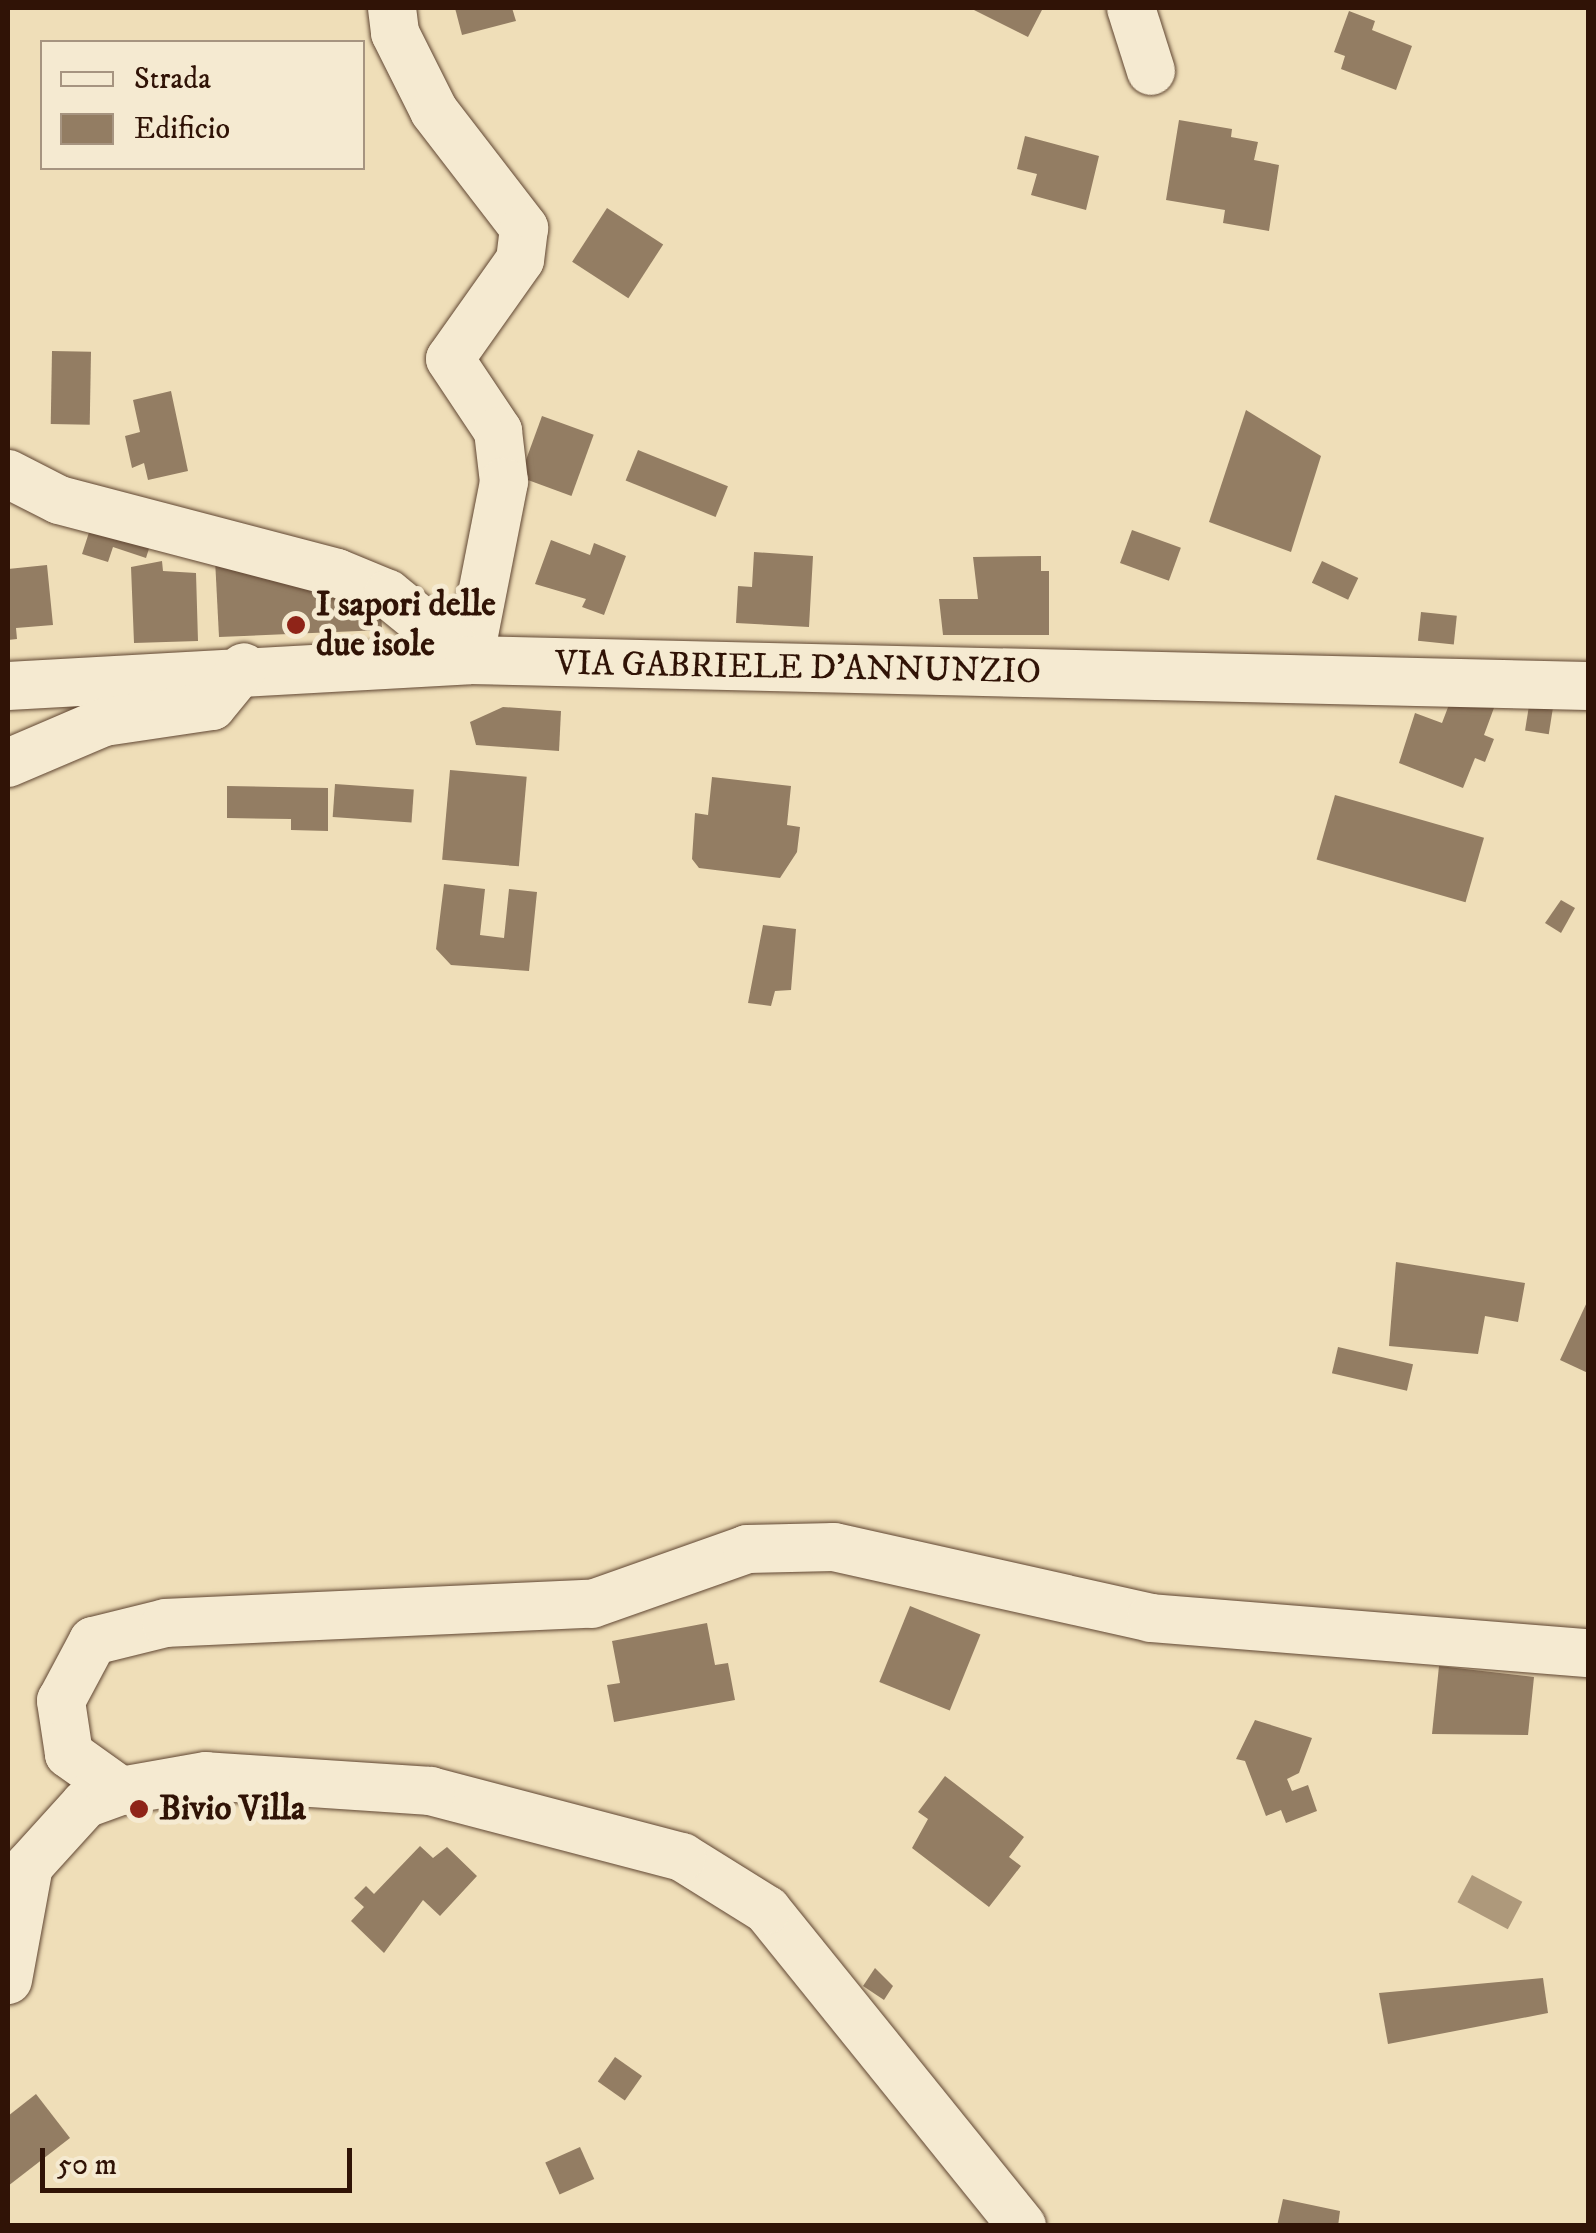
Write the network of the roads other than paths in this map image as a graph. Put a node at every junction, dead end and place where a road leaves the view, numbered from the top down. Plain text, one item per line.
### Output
1 (392, 8) edge
2 (1130, 8) edge
3 (1151, 71) dead end
4 (8, 474) edge
5 (469, 660) junction
6 (244, 667) junction
7 (8, 686) edge
8 (1588, 686) edge
9 (8, 763) edge
10 (1588, 1652) edge
11 (121, 1790) junction
12 (18, 1877) edge
13 (8, 1980) edge
14 (1022, 2226) edge

1 - 5 street
2 - 3 street
4 - 5 street
5 - 6 street, VIA GABRIELE D'ANNUNZIO
5 - 8 street, VIA GABRIELE D'ANNUNZIO
6 - 7 street, VIA GABRIELE D'ANNUNZIO
6 - 9 street
10 - 11 street
11 - 12 street
11 - 14 street
12 - 13 street

